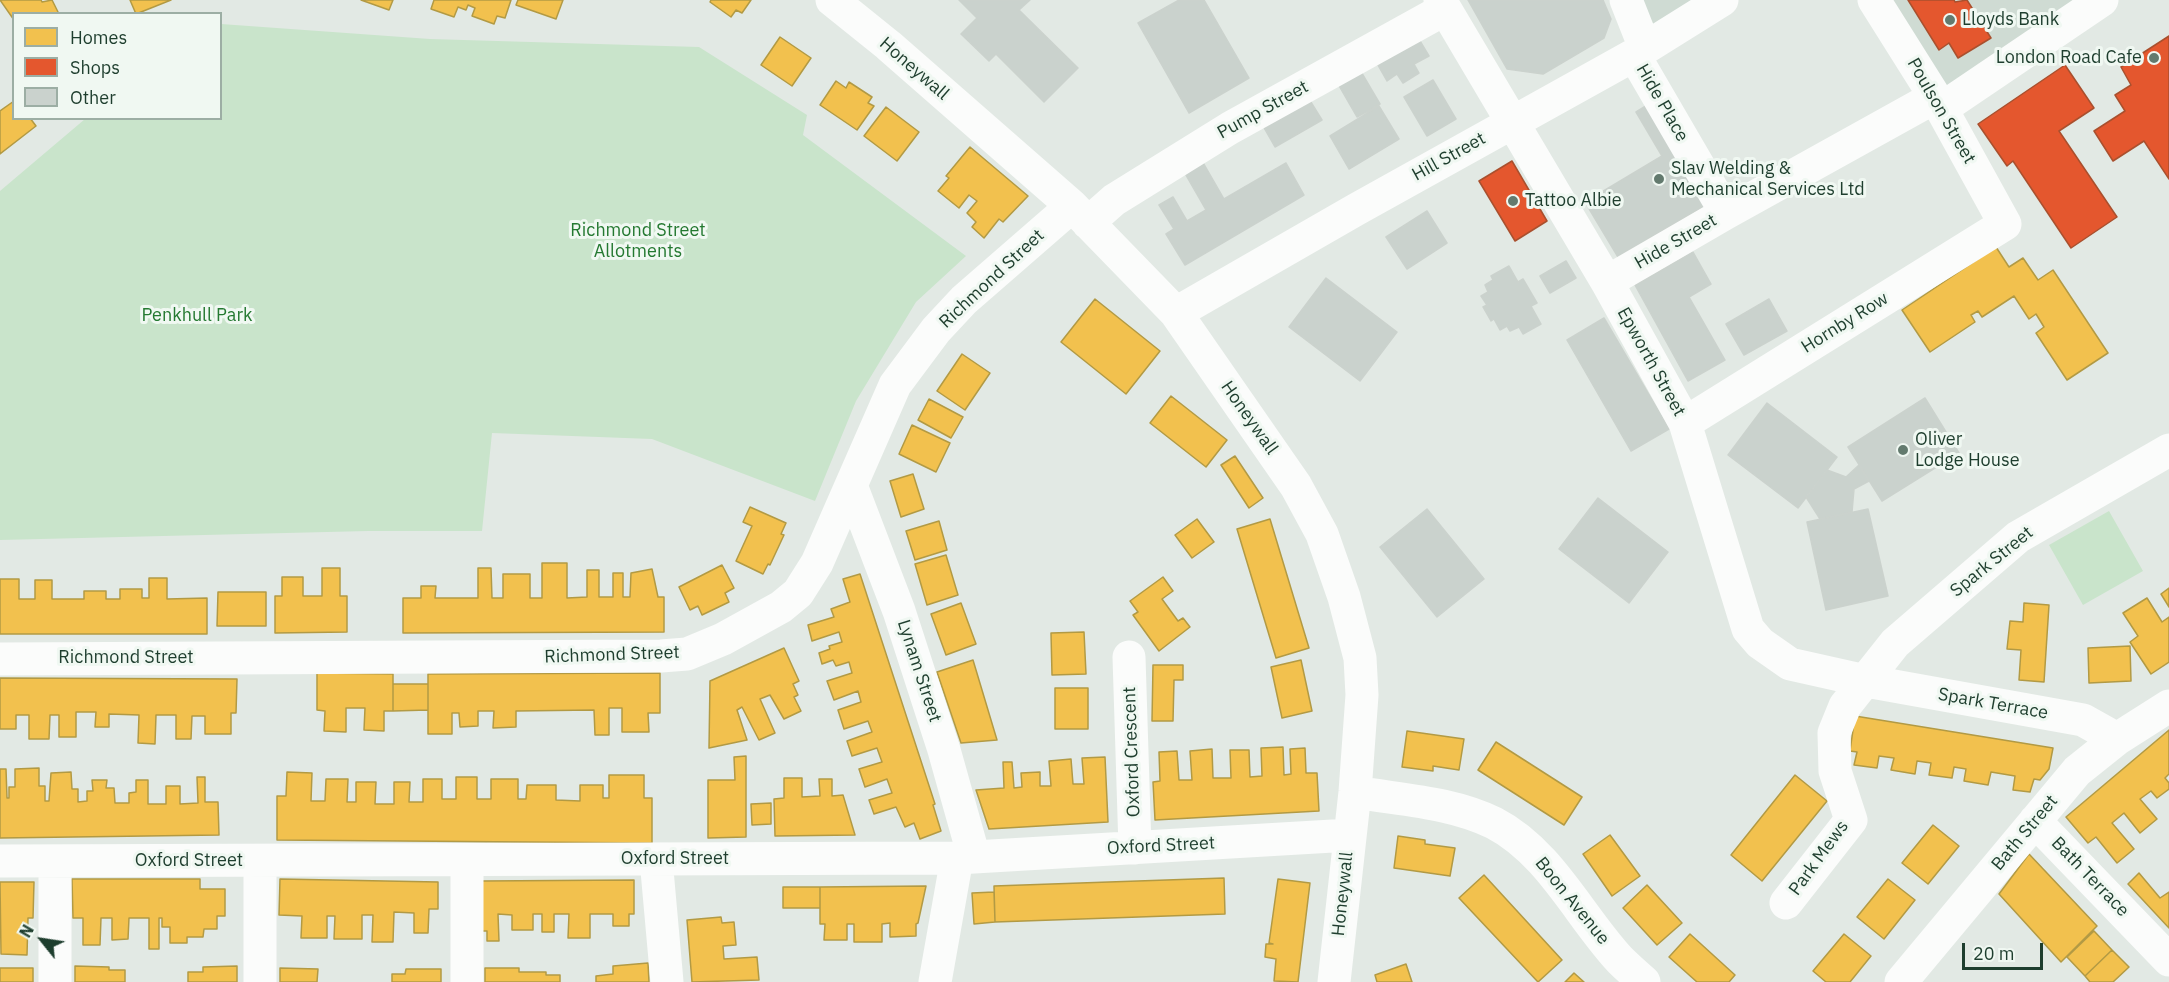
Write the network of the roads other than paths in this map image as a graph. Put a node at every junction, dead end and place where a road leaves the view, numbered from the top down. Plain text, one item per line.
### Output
1 (832, 0) edge
2 (1626, 0) edge
3 (1722, 0) edge
4 (1874, 0) edge
5 (2102, 0) edge
6 (1443, 4) edge
7 (1640, 52) junction
8 (1938, 103) junction
9 (1512, 123) junction
10 (1726, 213) junction
11 (1080, 214) junction
12 (2005, 224) joint
13 (1607, 282) junction
14 (1176, 314) junction
15 (1685, 423) junction
16 (2169, 450) edge
17 (852, 488) junction
18 (1129, 657) dead end
19 (0, 659) edge
20 (1866, 681) junction
21 (2169, 706) edge
22 (2116, 739) junction
23 (1355, 792) junction
24 (2035, 821) junction
25 (1350, 836) junction
26 (1136, 848) junction
27 (966, 858) junction
28 (656, 859) junction
29 (467, 860) junction
30 (0, 861) edge
31 (55, 861) junction
32 (260, 861) junction
33 (1786, 903) dead end
34 (2169, 960) edge
35 (55, 982) edge
36 (260, 982) edge
37 (467, 982) edge
38 (667, 982) edge
39 (935, 982) edge
40 (1334, 982) edge
41 (1644, 982) edge
42 (1901, 982) edge

1 - 11 street, Honeywall
2 - 7 street, Hide Place
3 - 7 street, Hill Street
4 - 8 street, Poulson Street
5 - 8 street, Hide Street
6 - 9 street, Epworth Street
6 - 11 street, Pump Street
7 - 9 street, Hill Street
7 - 10 street, Hide Place
8 - 10 street, Hide Street
8 - 12 street, Poulson Street
9 - 13 street, Epworth Street
9 - 14 street, Hill Street
10 - 13 street, Hide Street
11 - 14 street, Honeywall
11 - 17 street, Richmond Street
12 - 15 street, Hornby Row
13 - 15 street, Epworth Street
14 - 23 street, Honeywall
15 - 20 street, Epworth Street
16 - 20 street, Spark Street
17 - 19 street, Richmond Street
17 - 27 street, Lynam Street
18 - 26 street, Oxford Crescent
20 - 22 street, Spark Terrace
20 - 33 street, Park Mews
21 - 22 street, Bath Street
22 - 24 street, Bath Street
23 - 25 street, Honeywall
23 - 41 street, Boon Avenue
24 - 34 street, Bath Terrace
24 - 42 street, Bath Street
25 - 26 street, Oxford Street
25 - 40 street, Honeywall
26 - 27 street, Oxford Street
27 - 28 street, Oxford Street
27 - 39 street
28 - 29 street, Oxford Street
28 - 38 street
29 - 32 street, Oxford Street
29 - 37 street
30 - 31 street, Oxford Street
31 - 32 street, Oxford Street
31 - 35 street
32 - 36 street

